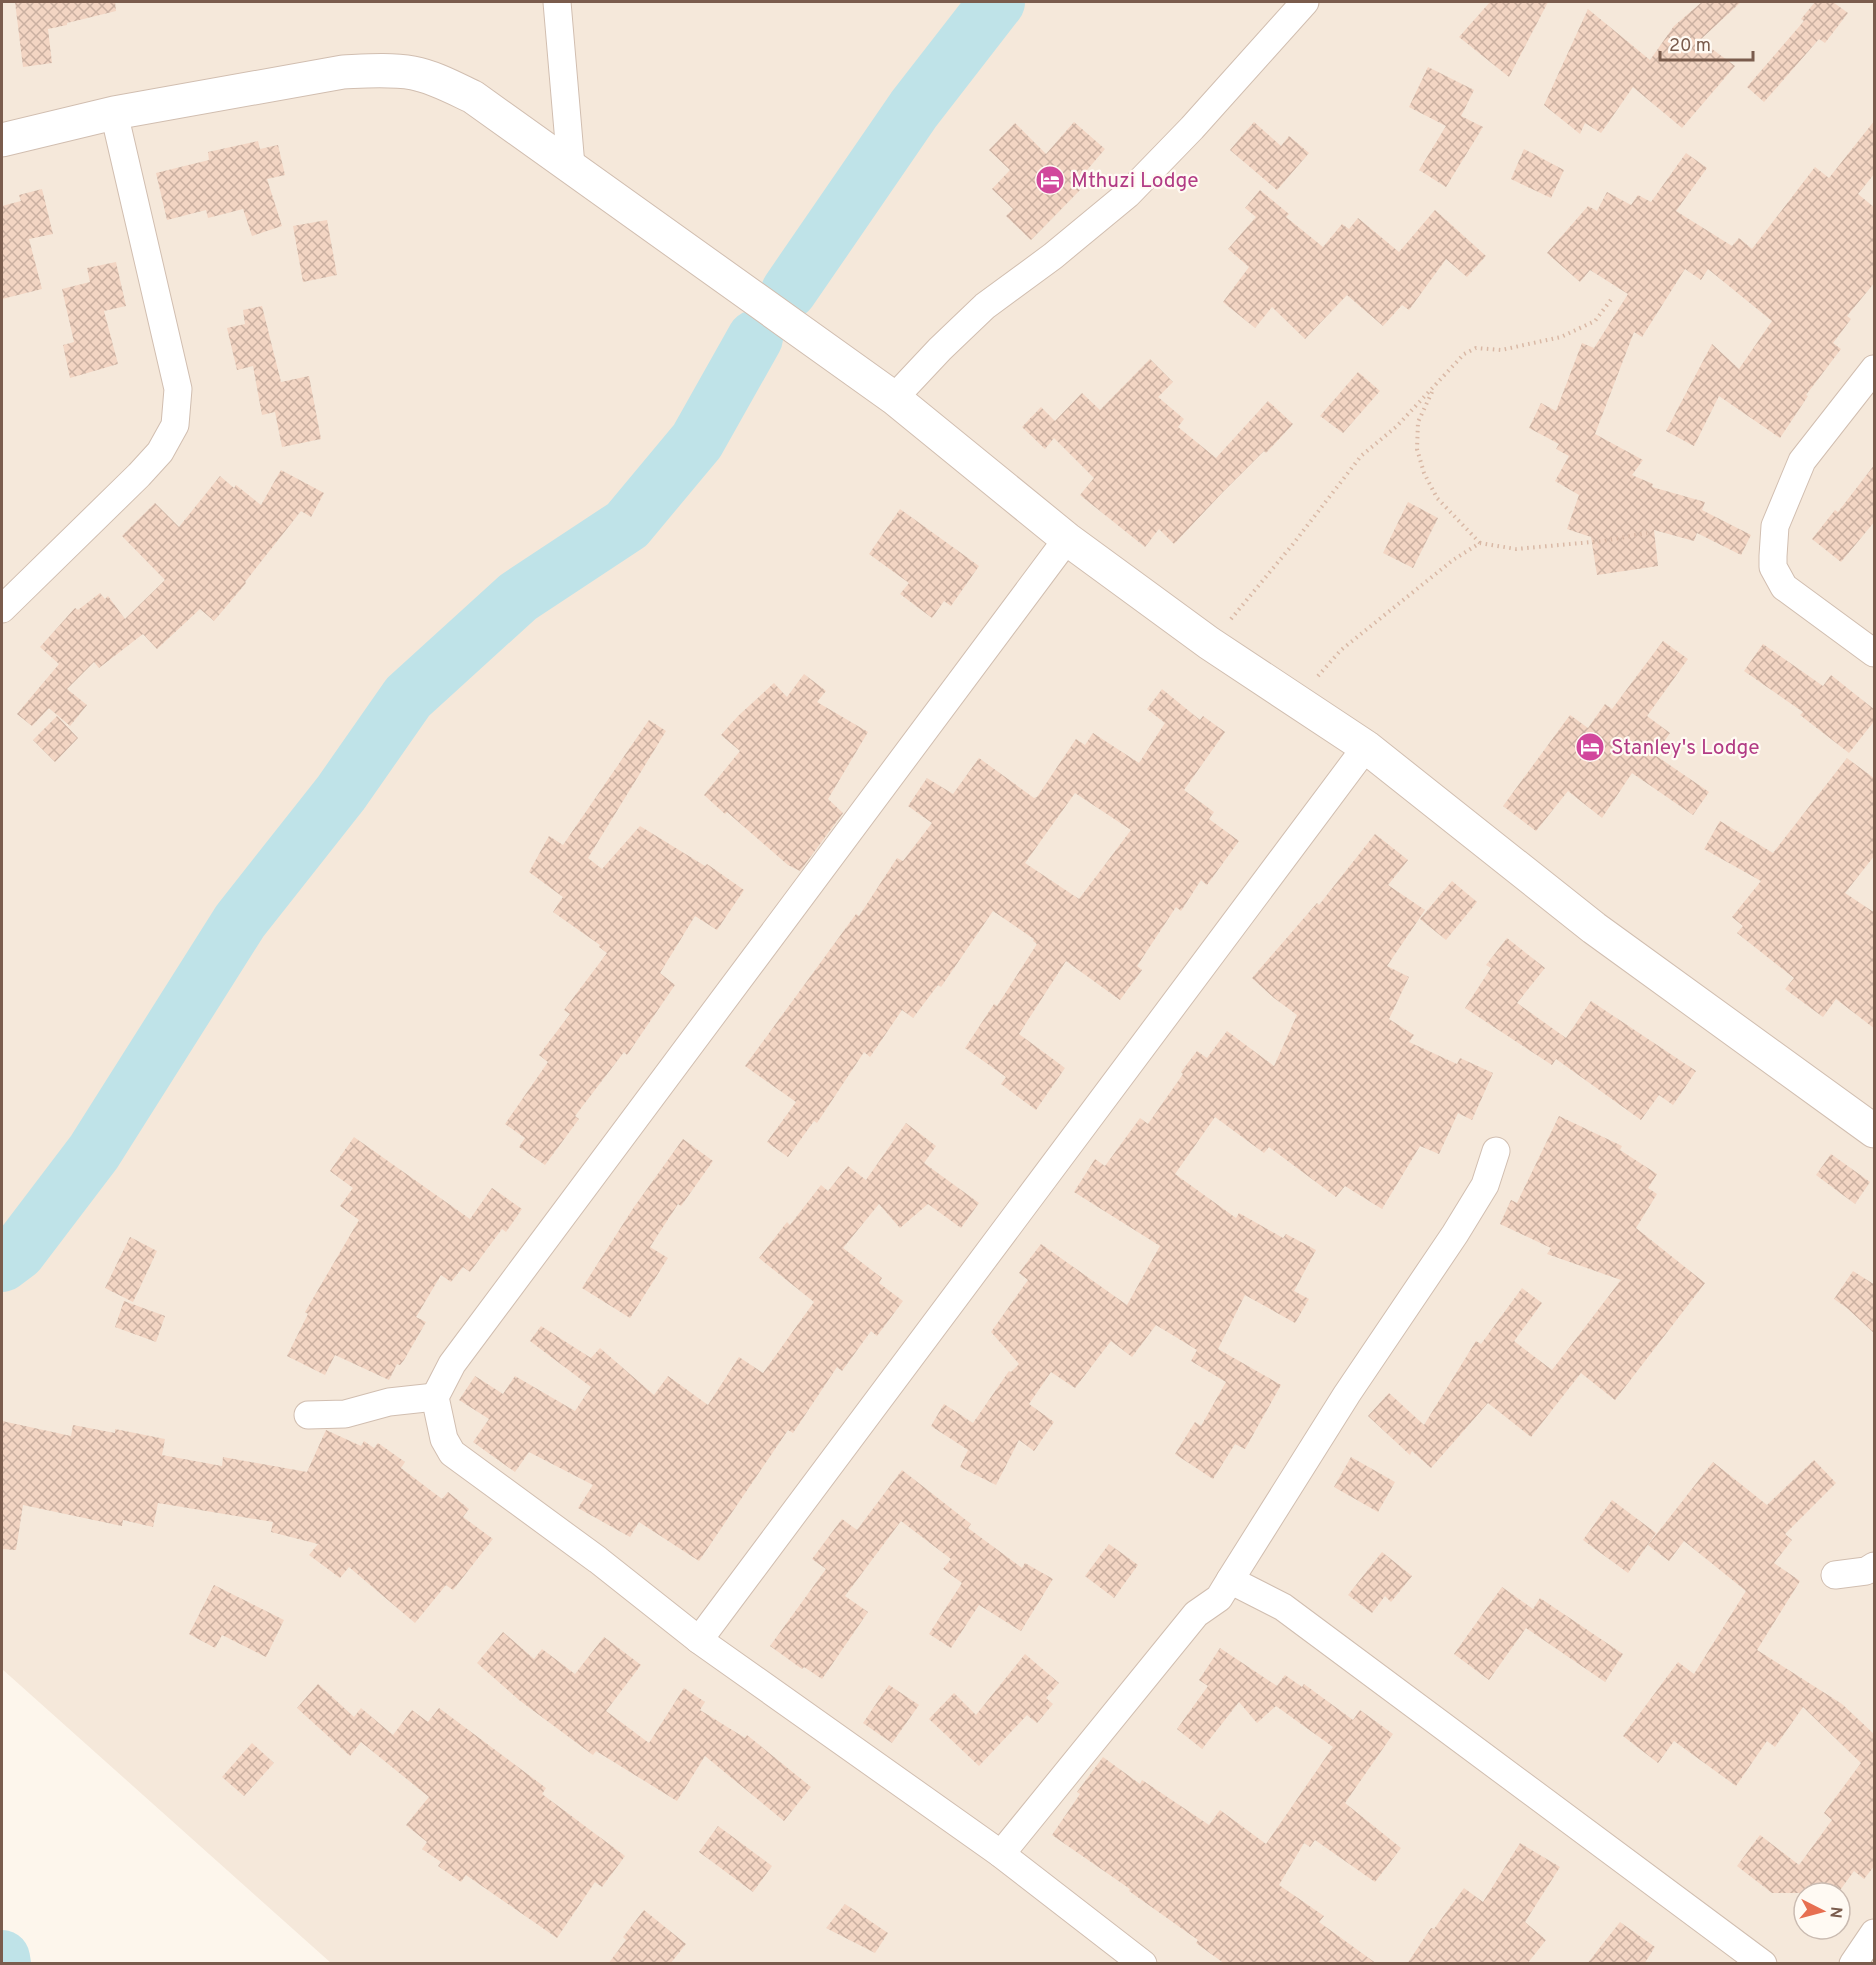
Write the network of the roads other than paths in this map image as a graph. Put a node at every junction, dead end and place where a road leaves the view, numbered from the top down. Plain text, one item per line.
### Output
1 (557, 2) edge
2 (1305, 2) edge
3 (114, 113) junction
4 (2, 140) edge
5 (571, 166) junction
6 (1875, 369) edge
7 (894, 398) junction
8 (1067, 539) junction
9 (2, 609) edge
10 (1875, 653) edge
11 (1366, 747) junction
12 (1875, 1131) edge
13 (1496, 1151) dead end
14 (435, 1397) junction
15 (308, 1415) dead end
16 (1875, 1566) edge
17 (1835, 1575) dead end
18 (1230, 1580) junction
19 (699, 1640) junction
20 (1001, 1854) junction
21 (1875, 1933) edge
22 (1143, 1964) edge
23 (1763, 1964) edge
24 (1853, 1964) edge

1 - 5 street
2 - 7 street
3 - 4 street
3 - 5 street
3 - 9 street
5 - 7 street
6 - 10 street
7 - 8 street
8 - 11 street
8 - 14 street
11 - 12 street
11 - 19 street
13 - 18 street
14 - 15 street
14 - 19 street
16 - 17 street
18 - 20 street
18 - 23 street
19 - 20 street
20 - 22 street
21 - 24 street

